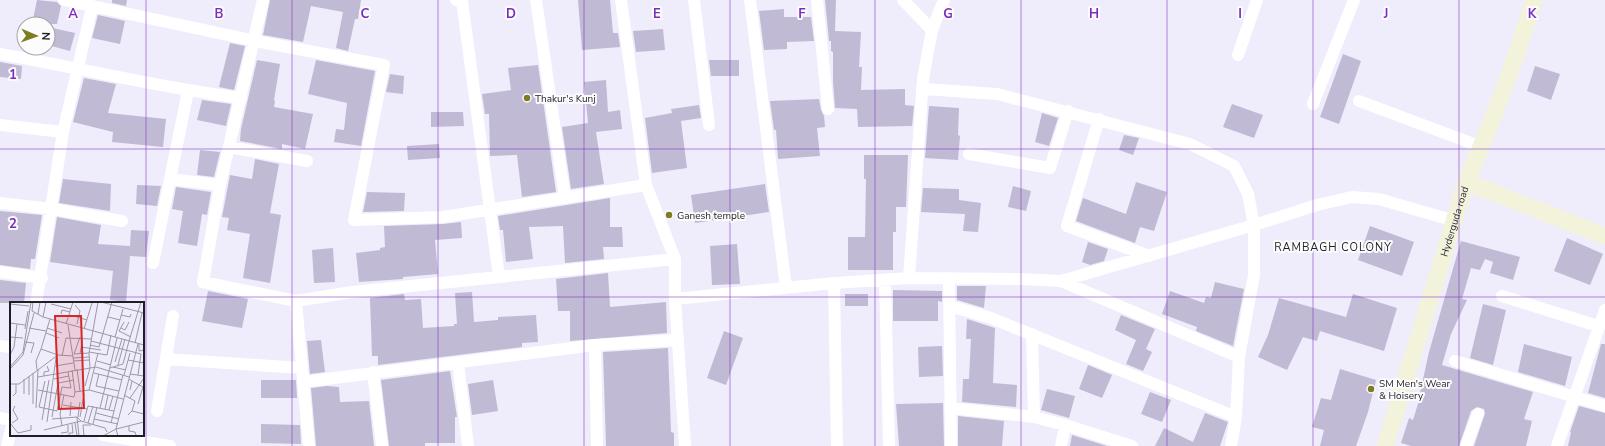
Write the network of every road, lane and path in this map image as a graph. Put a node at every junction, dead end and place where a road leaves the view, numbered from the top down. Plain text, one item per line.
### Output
1 (64, 0) edge
2 (263, 0) edge
3 (456, 0) edge
4 (536, 0) edge
5 (621, 0) edge
6 (694, 0) edge
7 (750, 0) edge
8 (817, 0) edge
9 (903, 0) edge
10 (944, 0) edge
11 (1257, 0) edge
12 (1354, 0) edge
13 (1534, 0) edge
14 (92, 7) junction
15 (932, 30) junction
16 (254, 41) junction
17 (0, 54) edge
18 (1238, 55) dead end
19 (78, 68) junction
20 (924, 89) junction
21 (188, 91) junction
22 (241, 98) junction
23 (1359, 101) dead end
24 (1313, 104) dead end
25 (828, 109) dead end
26 (1068, 111) junction
27 (1099, 119) junction
28 (0, 125) edge
29 (709, 125) dead end
30 (64, 132) junction
31 (229, 147) junction
32 (1482, 147) junction
33 (969, 154) dead end
34 (307, 161) dead end
35 (170, 179) junction
36 (1466, 182) junction
37 (220, 185) junction
38 (646, 186) junction
39 (564, 198) junction
40 (0, 203) edge
41 (52, 210) junction
42 (489, 211) junction
43 (122, 221) dead end
44 (1455, 221) junction
45 (1254, 225) junction
46 (1605, 236) edge
47 (1149, 256) junction
48 (676, 259) junction
49 (154, 263) dead end
50 (0, 272) edge
51 (499, 277) junction
52 (42, 278) junction
53 (909, 278) junction
54 (948, 278) junction
55 (885, 280) junction
56 (1061, 281) junction
57 (834, 283) junction
58 (786, 288) junction
59 (1502, 296) dead end
60 (675, 299) junction
61 (296, 301) junction
62 (36, 302) edge
63 (950, 306) junction
64 (1605, 310) edge
65 (173, 316) dead end
66 (1598, 326) junction
67 (1032, 334) junction
68 (678, 340) junction
69 (595, 345) junction
70 (0, 346) edge
71 (10, 347) edge
72 (1239, 357) junction
73 (166, 359) junction
74 (1455, 361) dead end
75 (458, 363) junction
76 (300, 368) junction
77 (373, 372) junction
78 (303, 382) junction
79 (1573, 397) junction
80 (1605, 406) edge
81 (950, 408) junction
82 (157, 411) dead end
83 (1478, 414) dead end
84 (1034, 417) junction
85 (0, 418) edge
86 (1236, 418) junction
87 (10, 420) edge
88 (1065, 424) junction
89 (10, 433) edge
90 (109, 436) edge
91 (7, 446) edge
92 (170, 446) edge
93 (309, 446) edge
94 (382, 446) edge
95 (468, 446) edge
96 (596, 446) edge
97 (685, 446) edge
98 (837, 446) edge
99 (889, 446) edge
100 (951, 446) edge
101 (1061, 446) edge
102 (1132, 446) edge
103 (1231, 446) edge
104 (1385, 446) edge
105 (1466, 446) edge
106 (1557, 446) edge

1 - 14 street
2 - 16 street
3 - 42 street
4 - 39 street
5 - 38 street
6 - 29 street
7 - 58 street
8 - 25 street
9 - 15 street
10 - 15 street
11 - 18 street
12 - 24 street
13 - 32 street, Hyderguda road
14 - 16 street
14 - 19 street
15 - 20 street
16 - 22 street
16 - 42 street
17 - 19 street
19 - 21 street
19 - 30 street
20 - 26 street
20 - 53 street
21 - 22 street
21 - 35 street
22 - 31 street
23 - 32 street
26 - 27 street
26 - 33 street
27 - 45 street
27 - 47 street
28 - 30 street
30 - 41 street
31 - 34 street
31 - 37 street
32 - 36 street, Hyderguda road
35 - 37 street
35 - 49 street
36 - 44 street, Hyderguda road
36 - 46 street
37 - 61 street
38 - 39 street
38 - 48 street
39 - 42 street
40 - 41 street
41 - 43 street
41 - 52 street
42 - 51 street
44 - 45 street
44 - 104 street, Hyderguda road
45 - 47 street
45 - 72 street
47 - 56 street
48 - 51 street
48 - 60 street
50 - 52 street
51 - 61 street
52 - 62 street
53 - 54 street
53 - 55 street
54 - 56 street
54 - 63 street
55 - 57 street
55 - 99 street
56 - 72 street
57 - 58 street
57 - 98 street
58 - 60 street
59 - 66 street
60 - 68 street
61 - 76 street
63 - 67 street
63 - 81 street
64 - 66 street
65 - 73 street
66 - 79 street
67 - 84 street
67 - 86 street
68 - 69 street
68 - 97 street
69 - 75 street
69 - 96 street
70 - 71 street
72 - 86 street
73 - 76 street
73 - 82 street
74 - 79 street
75 - 77 street
75 - 95 street
76 - 78 street
77 - 78 street
77 - 94 street
78 - 93 street
79 - 80 street
79 - 106 street
81 - 84 street
81 - 100 street
83 - 105 street
84 - 88 street
85 - 87 street
86 - 103 street
88 - 101 street
88 - 102 street
89 - 91 street
90 - 92 street

